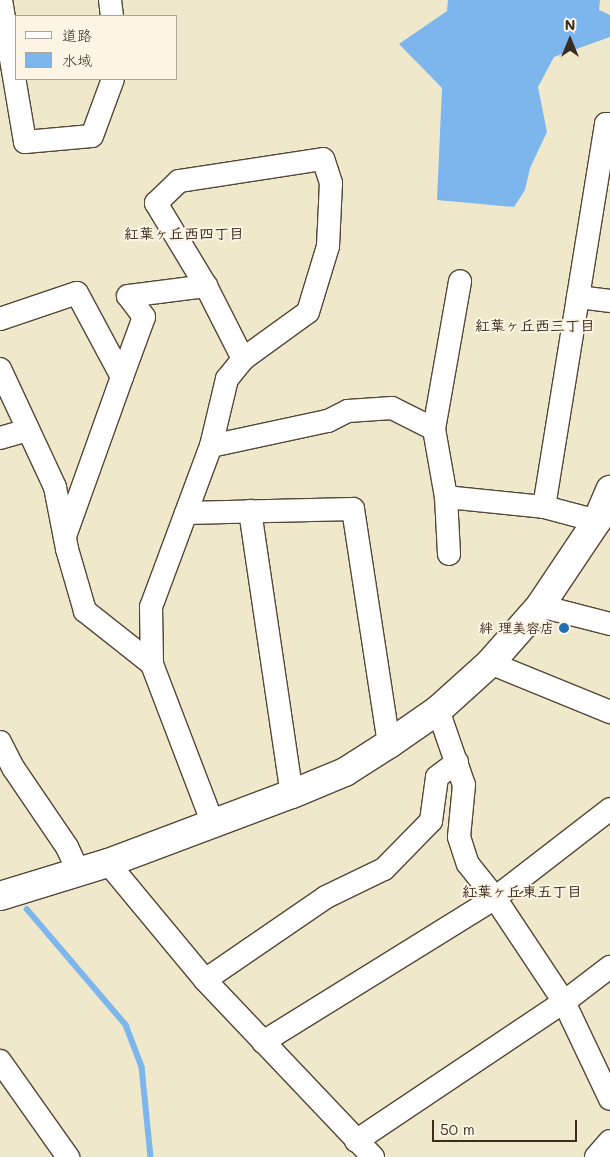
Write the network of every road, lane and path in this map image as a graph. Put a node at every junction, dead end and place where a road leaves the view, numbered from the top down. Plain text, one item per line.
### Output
1 (1, 0) edge
2 (110, 0) edge
3 (112, 15) edge
4 (113, 80) edge
5 (610, 124) edge
6 (460, 281) dead end
7 (206, 286) junction
8 (578, 297) junction
9 (610, 301) edge
10 (0, 319) edge
11 (243, 359) junction
12 (0, 369) edge
13 (122, 377) junction
14 (434, 429) junction
15 (28, 430) junction
16 (0, 438) edge
17 (211, 446) junction
18 (610, 490) edge
19 (446, 497) junction
20 (544, 508) junction
21 (250, 511) junction
22 (186, 513) junction
23 (597, 521) junction
24 (65, 536) junction
25 (449, 554) dead end
26 (540, 606) junction
27 (610, 624) edge
28 (490, 663) junction
29 (152, 664) junction
30 (438, 710) junction
31 (610, 712) edge
32 (0, 742) edge
33 (389, 744) junction
34 (457, 762) junction
35 (292, 794) junction
36 (610, 809) edge
37 (213, 824) junction
38 (108, 863) junction
39 (79, 873) junction
40 (0, 896) edge
41 (495, 898) junction
42 (610, 967) edge
43 (205, 980) junction
44 (564, 1002) junction
45 (263, 1042) junction
46 (4, 1074) edge
47 (610, 1100) edge
48 (356, 1141) junction
49 (610, 1141) edge
50 (68, 1157) edge
51 (373, 1157) edge
52 (596, 1157) edge

1 - 4 street
2 - 3 street
5 - 8 street
6 - 14 street
7 - 11 street
7 - 11 street
7 - 13 street
8 - 9 street
8 - 20 street
10 - 13 street
11 - 17 street
12 - 15 street
13 - 24 street
14 - 17 street
14 - 19 street
15 - 16 street
15 - 24 street
17 - 22 street
18 - 23 street
19 - 20 street
19 - 25 street
20 - 23 street
21 - 22 street
21 - 33 street
21 - 35 street
22 - 29 street
23 - 26 street
24 - 29 street
26 - 27 street
26 - 28 street
28 - 30 street
28 - 31 street
29 - 37 street
30 - 33 street
30 - 34 street
32 - 39 street
33 - 35 street
34 - 41 street
34 - 43 street
35 - 37 street
36 - 41 street
37 - 38 street
38 - 39 street
38 - 43 street
39 - 40 street
41 - 44 street
41 - 45 street
42 - 44 street
43 - 45 street
44 - 47 street
44 - 48 street
45 - 48 street
46 - 50 street
48 - 51 street
49 - 52 street

